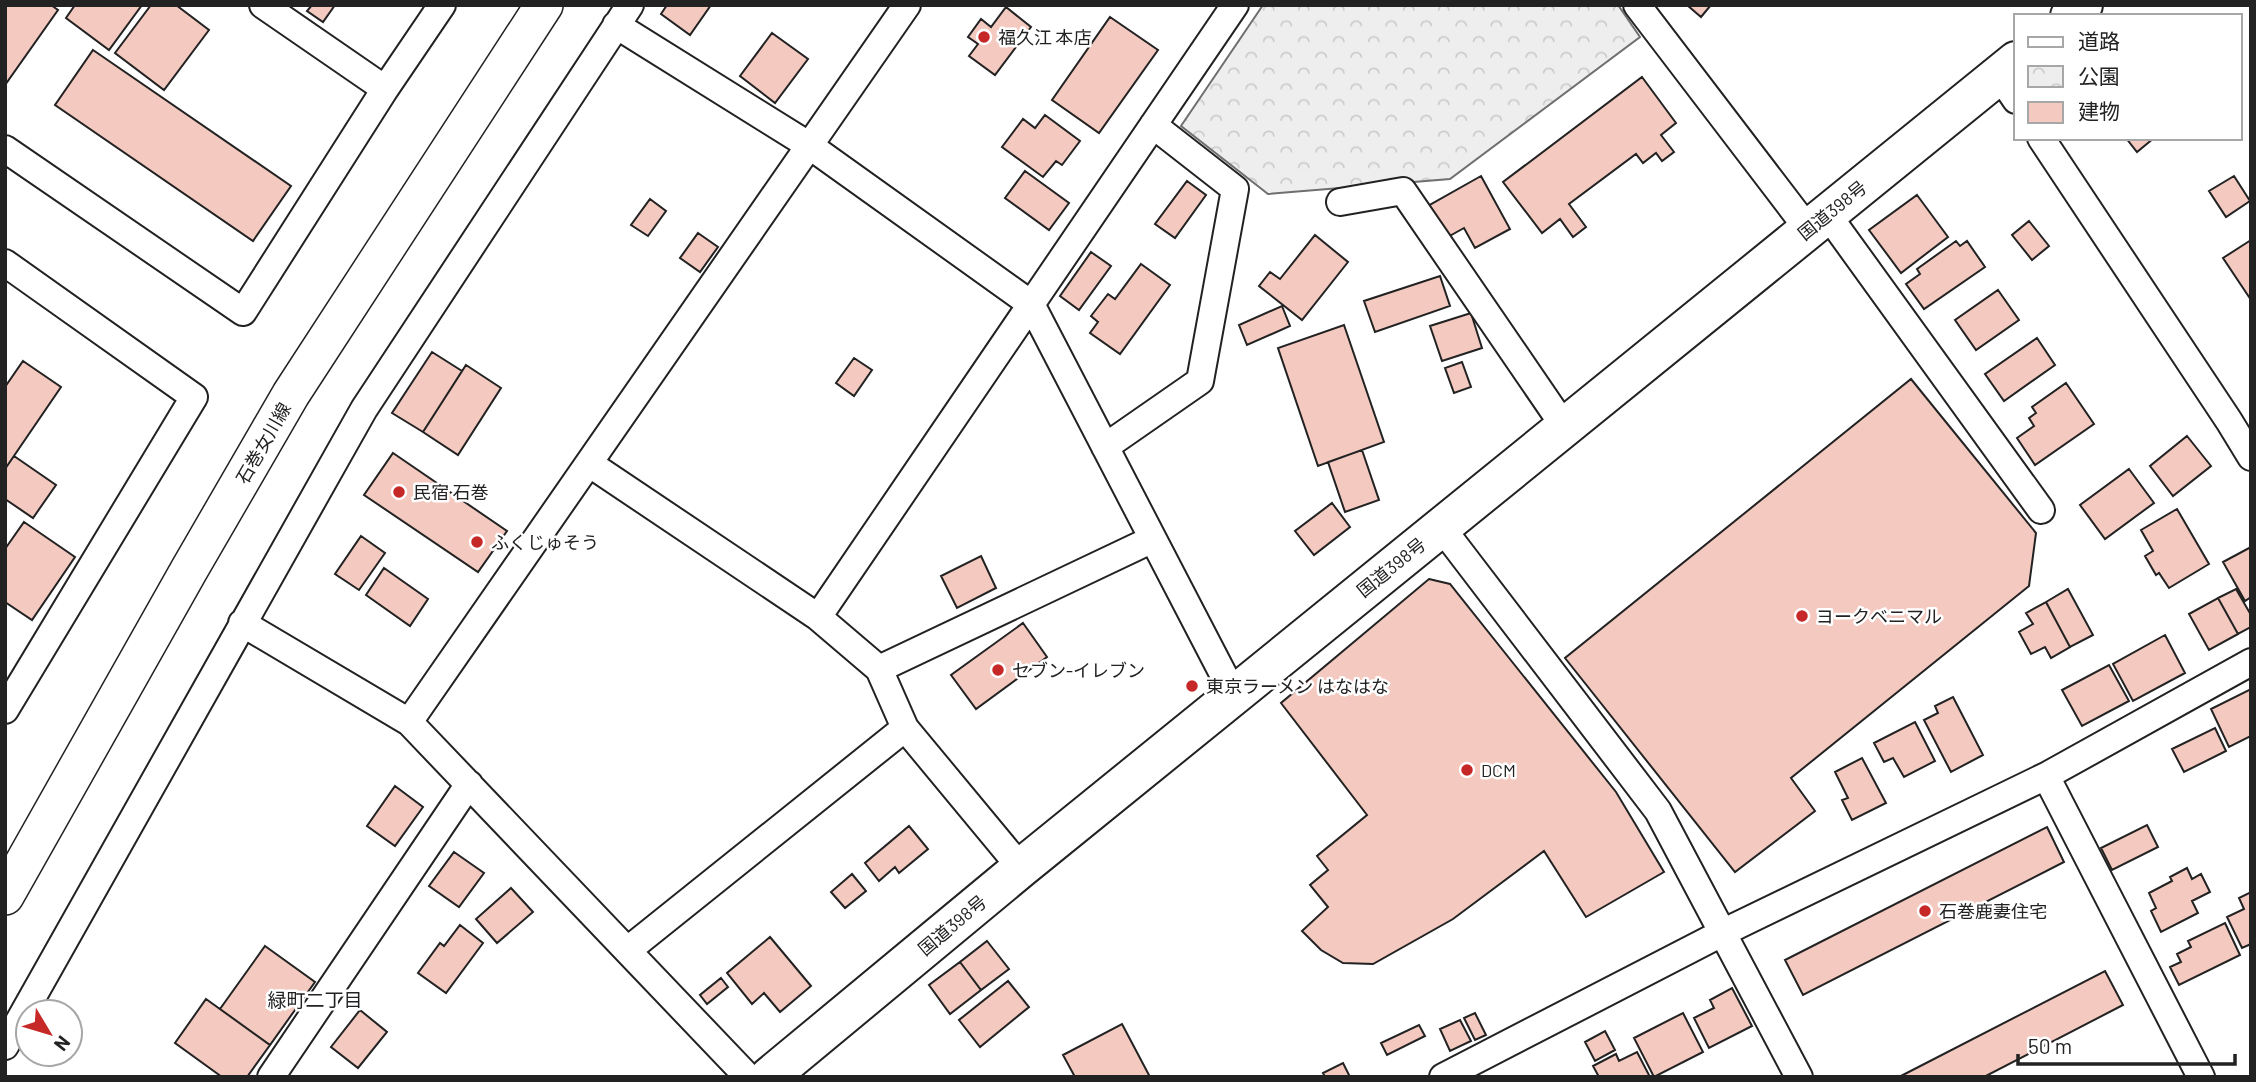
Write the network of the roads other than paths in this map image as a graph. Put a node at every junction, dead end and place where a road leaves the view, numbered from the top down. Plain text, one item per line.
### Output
1 (262, 5) edge
2 (442, 5) edge
3 (544, 5) edge
4 (907, 5) edge
5 (1235, 5) edge
6 (1637, 5) edge
7 (623, 15) edge
8 (2010, 79) edge
9 (385, 89) junction
10 (1153, 125) junction
11 (2042, 140) edge
12 (810, 146) junction
13 (5, 149) edge
14 (1340, 202) dead end
15 (1818, 222) junction
16 (5, 263) edge
17 (1031, 304) junction
18 (1564, 426) junction
19 (1105, 447) junction
20 (2251, 457) edge
21 (590, 464) junction
22 (2041, 510) dead end
23 (1441, 527) junction
24 (1153, 539) junction
25 (818, 617) junction
26 (243, 623) junction
27 (2251, 662) edge
28 (878, 669) junction
29 (9, 695) edge
30 (1234, 695) junction
31 (409, 722) junction
32 (905, 728) junction
33 (2046, 776) junction
34 (469, 784) junction
35 (1021, 868) junction
36 (5, 896) edge
37 (1724, 932) junction
38 (628, 950) junction
39 (5, 1046) edge
40 (271, 1077) edge
41 (748, 1077) edge
42 (769, 1077) edge
43 (1443, 1077) edge
44 (1799, 1077) edge
45 (2202, 1077) edge

1 - 9 street
2 - 9 street
3 - 36 main road, 石巻女川線
4 - 12 street
5 - 10 street
6 - 15 street
7 - 12 street
7 - 26 street
8 - 15 highway, 国道398号
9 - 13 street
10 - 17 street
10 - 19 street
11 - 20 street
12 - 17 street
12 - 21 street
14 - 18 street
15 - 18 highway, 国道398号
15 - 22 street
16 - 29 street
17 - 19 street
17 - 25 street
18 - 23 highway, 国道398号
19 - 24 street
21 - 25 street
21 - 31 street
23 - 30 highway, 国道398号
23 - 37 street
24 - 28 street
24 - 30 street
25 - 28 street
26 - 31 street
26 - 39 street
27 - 33 street
28 - 32 street
30 - 35 highway, 国道398号
31 - 34 street
32 - 35 street
32 - 38 street
33 - 37 street
33 - 45 street
34 - 38 street
34 - 40 street
35 - 42 highway, 国道398号
37 - 43 street
37 - 44 street
38 - 41 street

